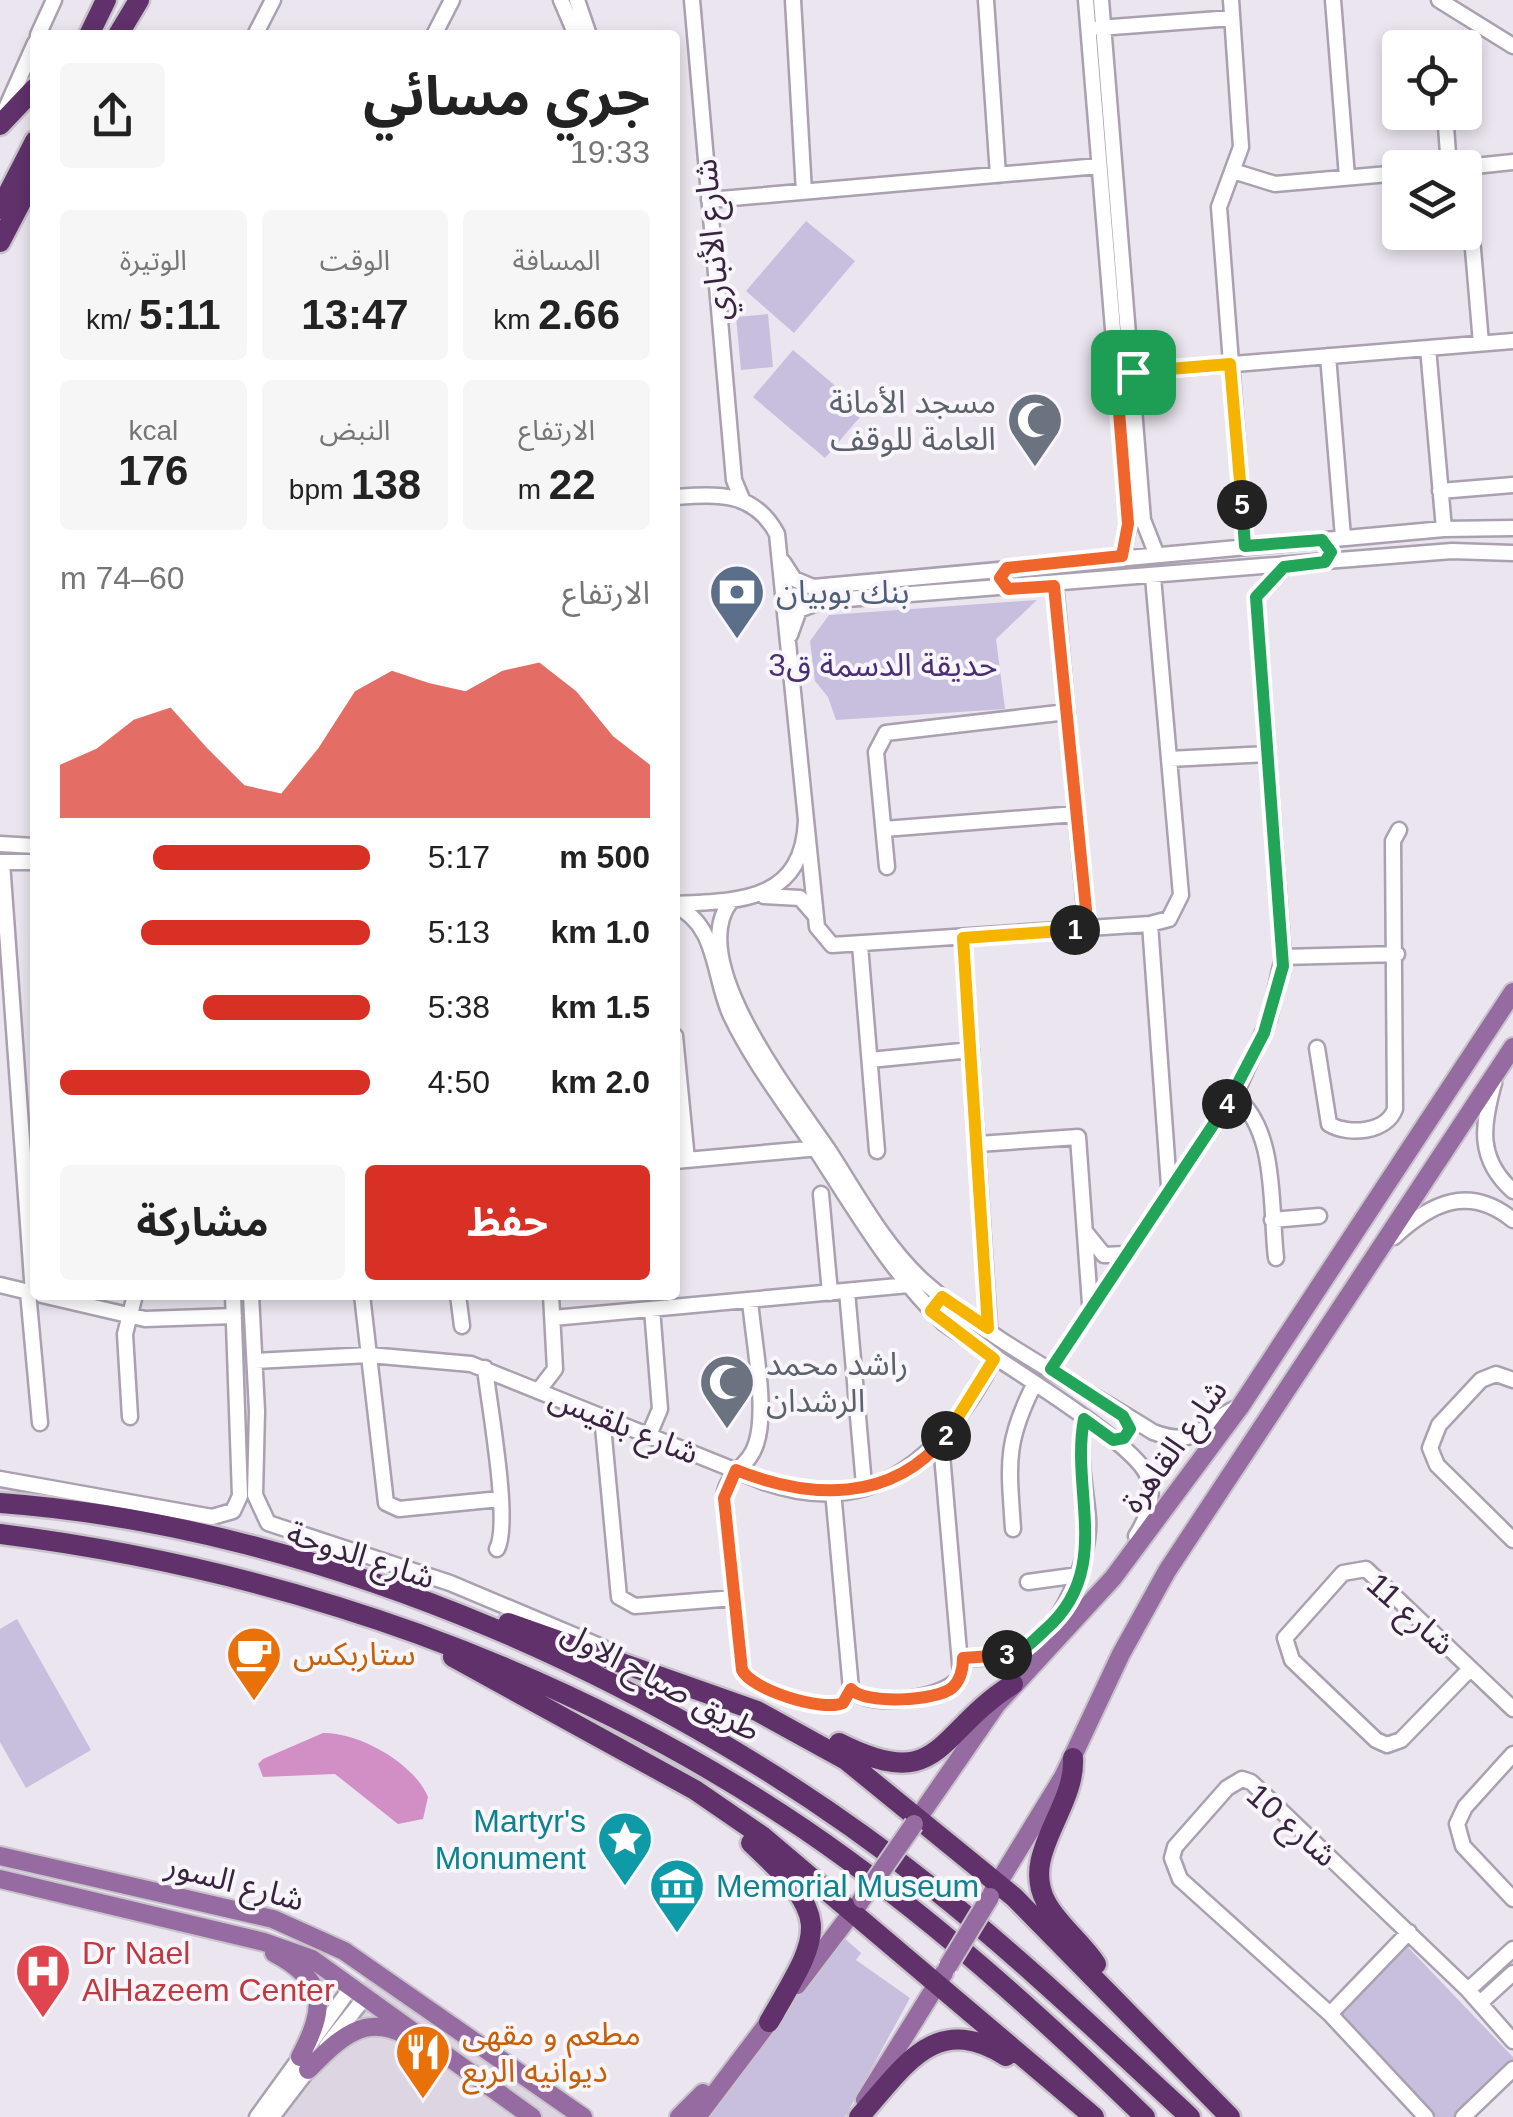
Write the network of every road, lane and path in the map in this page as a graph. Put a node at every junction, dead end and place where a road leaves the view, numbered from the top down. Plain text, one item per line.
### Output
1 (122, 0) edge
2 (139, 0) edge
3 (272, 0) edge
4 (452, 0) edge
5 (560, 0) edge
6 (576, 0) edge
7 (692, 0) edge
8 (793, 0) edge
9 (986, 0) edge
10 (1086, 0) edge
11 (1101, 0) edge
12 (1231, 0) edge
13 (1333, 0) edge
14 (1444, 1) edge
15 (50, 2) edge
16 (104, 5) edge
17 (1232, 18) junction
18 (1096, 28) junction
19 (40, 30) edge
20 (88, 30) edge
21 (107, 30) edge
22 (121, 30) edge
23 (257, 30) edge
24 (437, 30) edge
25 (574, 30) edge
26 (587, 30) edge
27 (1513, 46) edge
28 (30, 54) edge
29 (30, 93) edge
30 (0, 123) edge
31 (30, 151) edge
32 (1513, 162) edge
33 (1482, 165) edge
34 (1100, 166) junction
35 (1233, 171) junction
36 (1382, 174) edge
37 (998, 175) junction
38 (1347, 178) junction
39 (30, 185) edge
40 (804, 192) junction
41 (709, 200) junction
42 (0, 209) edge
43 (0, 242) edge
44 (1468, 250) edge
45 (1513, 340) edge
46 (1481, 343) junction
47 (1428, 348) junction
48 (1328, 356) junction
49 (1230, 364) junction
50 (1133, 372) junction
51 (1116, 374) junction
52 (734, 480) junction
53 (1513, 485) edge
54 (1440, 490) junction
55 (720, 495) junction
56 (680, 497) edge
57 (742, 499) junction
58 (1444, 528) junction
59 (1510, 528) edge
60 (1343, 537) junction
61 (1322, 540) junction
62 (1245, 546) junction
63 (1506, 552) edge
64 (1156, 553) junction
65 (1122, 556) junction
66 (783, 562) junction
67 (1325, 562) junction
68 (1284, 567) junction
69 (1007, 568) junction
70 (1224, 572) junction
71 (1153, 577) junction
72 (1054, 586) junction
73 (1008, 589) junction
74 (1256, 597) junction
75 (790, 635) junction
76 (1067, 712) junction
77 (1268, 754) junction
78 (1169, 759) junction
79 (1076, 814) junction
80 (806, 820) junction
81 (884, 829) junction
82 (1398, 830) dead end
83 (0, 844) edge
84 (30, 846) edge
85 (1, 862) edge
86 (30, 862) edge
87 (888, 866) dead end
88 (754, 896) junction
89 (732, 901) junction
90 (680, 905) edge
91 (680, 909) edge
92 (816, 919) junction
93 (1150, 924) junction
94 (1088, 929) junction
95 (963, 938) junction
96 (860, 944) junction
97 (4, 950) edge
98 (1397, 954) junction
99 (1282, 957) junction
100 (1513, 992) edge
101 (1513, 1047) edge
102 (1316, 1048) dead end
103 (971, 1050) junction
104 (870, 1060) junction
105 (30, 1069) edge
106 (17, 1070) junction
107 (1498, 1070) junction
108 (1233, 1095) junction
109 (1474, 1108) junction
110 (1436, 1110) junction
111 (978, 1144) junction
112 (820, 1147) junction
113 (877, 1151) dead end
114 (681, 1160) edge
115 (1169, 1186) junction
116 (1513, 1191) edge
117 (821, 1194) dead end
118 (1319, 1216) dead end
119 (1272, 1220) junction
120 (1513, 1220) edge
121 (1085, 1228) junction
122 (30, 1241) edge
123 (1386, 1244) junction
124 (1124, 1254) junction
125 (1276, 1258) dead end
126 (0, 1286) edge
127 (910, 1286) junction
128 (847, 1291) junction
129 (30, 1292) edge
130 (830, 1293) junction
131 (942, 1297) junction
132 (34, 1300) edge
133 (63, 1300) edge
134 (133, 1300) edge
135 (232, 1300) edge
136 (250, 1300) edge
137 (363, 1300) edge
138 (459, 1300) edge
139 (551, 1300) edge
140 (750, 1300) junction
141 (1090, 1305) junction
142 (652, 1309) junction
143 (931, 1311) junction
144 (130, 1316) junction
145 (234, 1316) junction
146 (553, 1318) junction
147 (462, 1326) dead end
148 (988, 1328) junction
149 (369, 1355) junction
150 (994, 1359) junction
151 (255, 1361) junction
152 (485, 1368) junction
153 (1051, 1369) junction
154 (1513, 1380) edge
155 (1034, 1385) junction
156 (539, 1390) junction
157 (1240, 1407) junction
158 (602, 1416) junction
159 (1123, 1416) junction
160 (130, 1417) dead end
161 (1084, 1419) junction
162 (40, 1422) dead end
163 (240, 1424) junction
164 (256, 1429) junction
165 (649, 1435) junction
166 (1113, 1440) junction
167 (941, 1443) junction
168 (736, 1470) junction
169 (0, 1478) edge
170 (864, 1485) junction
171 (833, 1491) junction
172 (500, 1499) junction
173 (0, 1501) edge
174 (1014, 1529) dead end
175 (0, 1534) edge
176 (1513, 1540) edge
177 (497, 1549) dead end
178 (1135, 1550) junction
179 (1080, 1576) junction
180 (1028, 1582) dead end
181 (410, 1596) junction
182 (734, 1598) junction
183 (404, 1628) junction
184 (963, 1658) junction
185 (1470, 1669) junction
186 (669, 1676) junction
187 (1013, 1684) junction
188 (851, 1689) junction
189 (1513, 1708) edge
190 (812, 1739) junction
191 (1513, 1754) edge
192 (1073, 1758) junction
193 (696, 1790) junction
194 (916, 1821) junction
195 (0, 1856) edge
196 (0, 1879) edge
197 (994, 1890) junction
198 (1513, 1899) edge
199 (858, 1906) junction
200 (1408, 1932) junction
201 (243, 1936) junction
202 (1513, 1950) edge
203 (360, 1962) junction
204 (1513, 1973) edge
205 (936, 1987) junction
206 (363, 1988) junction
207 (1107, 1989) junction
208 (1468, 1990) junction
209 (1480, 2003) junction
210 (1330, 2014) junction
211 (768, 2022) junction
212 (448, 2023) junction
213 (1513, 2042) edge
214 (1127, 2059) junction
215 (736, 2062) junction
216 (304, 2063) junction
217 (460, 2066) junction
218 (1513, 2069) edge
219 (721, 2083) junction
220 (558, 2099) junction
221 (1077, 2102) junction
222 (1141, 2114) edge
223 (256, 2117) edge
224 (272, 2117) edge
225 (532, 2117) edge
226 (582, 2117) edge
227 (592, 2117) edge
228 (679, 2117) edge
229 (697, 2117) edge
230 (708, 2117) edge
231 (856, 2117) edge
232 (1094, 2117) edge
233 (1190, 2117) edge
234 (1206, 2117) edge
235 (1230, 2117) edge
236 (1426, 2117) edge
237 (1462, 2117) edge

1 - 21 highway
2 - 22 highway
3 - 23 street
4 - 24 street
5 - 25 street
6 - 26 street
7 - 41 street, شارع الأنباري
8 - 40 street
9 - 37 street
10 - 18 street
11 - 18 street
12 - 17 street
13 - 38 street
14 - 27 street
15 - 19 street
16 - 20 highway
17 - 18 street
17 - 35 street
18 - 34 street
18 - 50 street
28 - 30 street
29 - 30 highway
31 - 42 highway
32 - 33 street
34 - 37 street
34 - 51 street
35 - 38 street
35 - 49 street
36 - 38 street
37 - 40 street
39 - 43 highway
40 - 41 street
41 - 52 street, شارع الأنباري
44 - 46 street
45 - 46 street
46 - 47 street
47 - 48 street
47 - 54 street
48 - 49 street
48 - 60 street
49 - 50 street
49 - 62 street
50 - 51 street
50 - 64 street
51 - 65 street
52 - 55 street
52 - 57 street, شارع الأنباري
53 - 54 street
54 - 58 street
55 - 56 street
55 - 57 street
57 - 66 street, شارع الأنباري
58 - 59 street
58 - 60 street
59 - 63 street
60 - 61 street
61 - 62 street
61 - 67 street
62 - 64 street
63 - 67 street
64 - 65 street
65 - 69 street
66 - 69 street
66 - 75 street, شارع الأنباري
67 - 68 street
68 - 70 street
68 - 74 street
69 - 73 street
70 - 71 street
70 - 74 street
71 - 72 street
71 - 78 street
72 - 73 street
72 - 76 street
73 - 75 street
74 - 77 street
75 - 80 street, شارع الأنباري
76 - 79 street
76 - 81 street
77 - 78 street
77 - 99 street
78 - 93 street
79 - 81 street
79 - 94 street
80 - 88 street
80 - 92 street, شارع الأنباري
81 - 87 street
82 - 98 street
83 - 84 street
85 - 86 street
85 - 97 street
88 - 89 street
88 - 92 street
89 - 90 street
89 - 112 street
91 - 112 street
92 - 96 street
93 - 94 street
93 - 115 street
94 - 95 street
95 - 96 street
95 - 103 street
96 - 104 street
97 - 106 street
98 - 99 street
98 - 102 street
99 - 108 street
100 - 110 main road, شارع القاهرة
101 - 107 main road, شارع القاهرة
103 - 104 street
103 - 111 street
104 - 113 street
105 - 106 street
106 - 122 street
107 - 109 main road, شارع القاهرة
107 - 116 street
108 - 115 street
108 - 119 street
109 - 110 main road
109 - 123 main road, شارع القاهرة
110 - 157 main road, شارع القاهرة
111 - 121 street
111 - 148 street
112 - 114 street
112 - 127 street
112 - 131 street
115 - 124 street
117 - 130 street
118 - 119 street
119 - 125 street
120 - 123 street
121 - 124 street
121 - 141 street
123 - 192 main road, شارع القاهرة
124 - 141 street
126 - 129 street
127 - 128 street
127 - 143 street
128 - 130 street
128 - 170 street
130 - 140 street
131 - 143 street
131 - 148 street
132 - 162 street
133 - 144 street
134 - 144 street
135 - 145 street
136 - 151 street, شارع الدوحة
137 - 149 street
138 - 147 street
139 - 146 street
140 - 142 street
140 - 168 street
141 - 153 street
142 - 146 street
142 - 165 street
143 - 150 street
144 - 145 street
144 - 160 street
145 - 163 street
146 - 156 street
148 - 153 street
149 - 151 street, شارع بلقيس
149 - 152 street, شارع بلقيس
149 - 172 street
150 - 155 street
150 - 167 street, شارع بلقيس
151 - 164 street, شارع الدوحة
152 - 156 street, شارع بلقيس
152 - 172 street
153 - 159 street
154 - 176 street
155 - 161 street
155 - 174 street
156 - 158 street, شارع بلقيس
157 - 159 street
157 - 178 main road, شارع القاهرة
158 - 165 street, شارع بلقيس
158 - 182 street
159 - 166 street
161 - 166 street
161 - 179 street
163 - 164 street
163 - 169 street
164 - 186 street, شارع الدوحة
165 - 168 street, شارع بلقيس
166 - 178 street
167 - 170 street, شارع بلقيس
167 - 184 street
168 - 171 street, شارع بلقيس
168 - 182 street
170 - 171 street, شارع بلقيس
171 - 188 street
172 - 177 street
173 - 181 highway, طريق صباح الاول
175 - 183 highway, طريق صباح الاول
178 - 187 main road, شارع القاهرة
179 - 180 street
179 - 184 street
181 - 186 highway
181 - 214 highway, طريق صباح الاول
182 - 188 street
183 - 193 highway
183 - 222 highway, طريق صباح الاول
184 - 188 street
185 - 185 street, شارع 11
185 - 189 street, شارع 11
186 - 190 highway
187 - 190 highway
187 - 194 main road, شارع القاهرة
190 - 194 highway
191 - 198 street
192 - 197 main road, شارع القاهرة
192 - 207 highway
193 - 199 highway
193 - 211 highway
194 - 197 highway
194 - 199 main road, شارع القاهرة, bridge
195 - 203 main road, شارع السور
196 - 201 main road, شارع السور
197 - 205 main road, شارع القاهرة, bridge
197 - 207 highway
199 - 205 highway
199 - 211 main road, شارع القاهرة
200 - 208 street, شارع 10
200 - 210 street
200 - 210 street, شارع 10
201 - 206 main road, شارع السور
201 - 216 main road
202 - 208 street
203 - 206 main road
203 - 212 main road, شارع السور
204 - 209 street
205 - 221 highway
205 - 231 main road, شارع القاهرة
206 - 212 main road
206 - 216 street
206 - 217 main road, شارع السور
207 - 235 highway
208 - 209 street, شارع 10
209 - 213 street, شارع 10
210 - 236 street, شارع 10
211 - 215 main road, شارع القاهرة
212 - 220 main road, شارع السور
214 - 233 highway, طريق صباح الاول
214 - 234 highway
215 - 219 main road
215 - 228 main road
216 - 217 main road
216 - 223 street
216 - 224 street
217 - 225 main road, شارع السور
218 - 237 street
219 - 229 main road
219 - 230 main road
220 - 226 main road, شارع السور
220 - 227 main road
221 - 231 highway
221 - 232 highway

